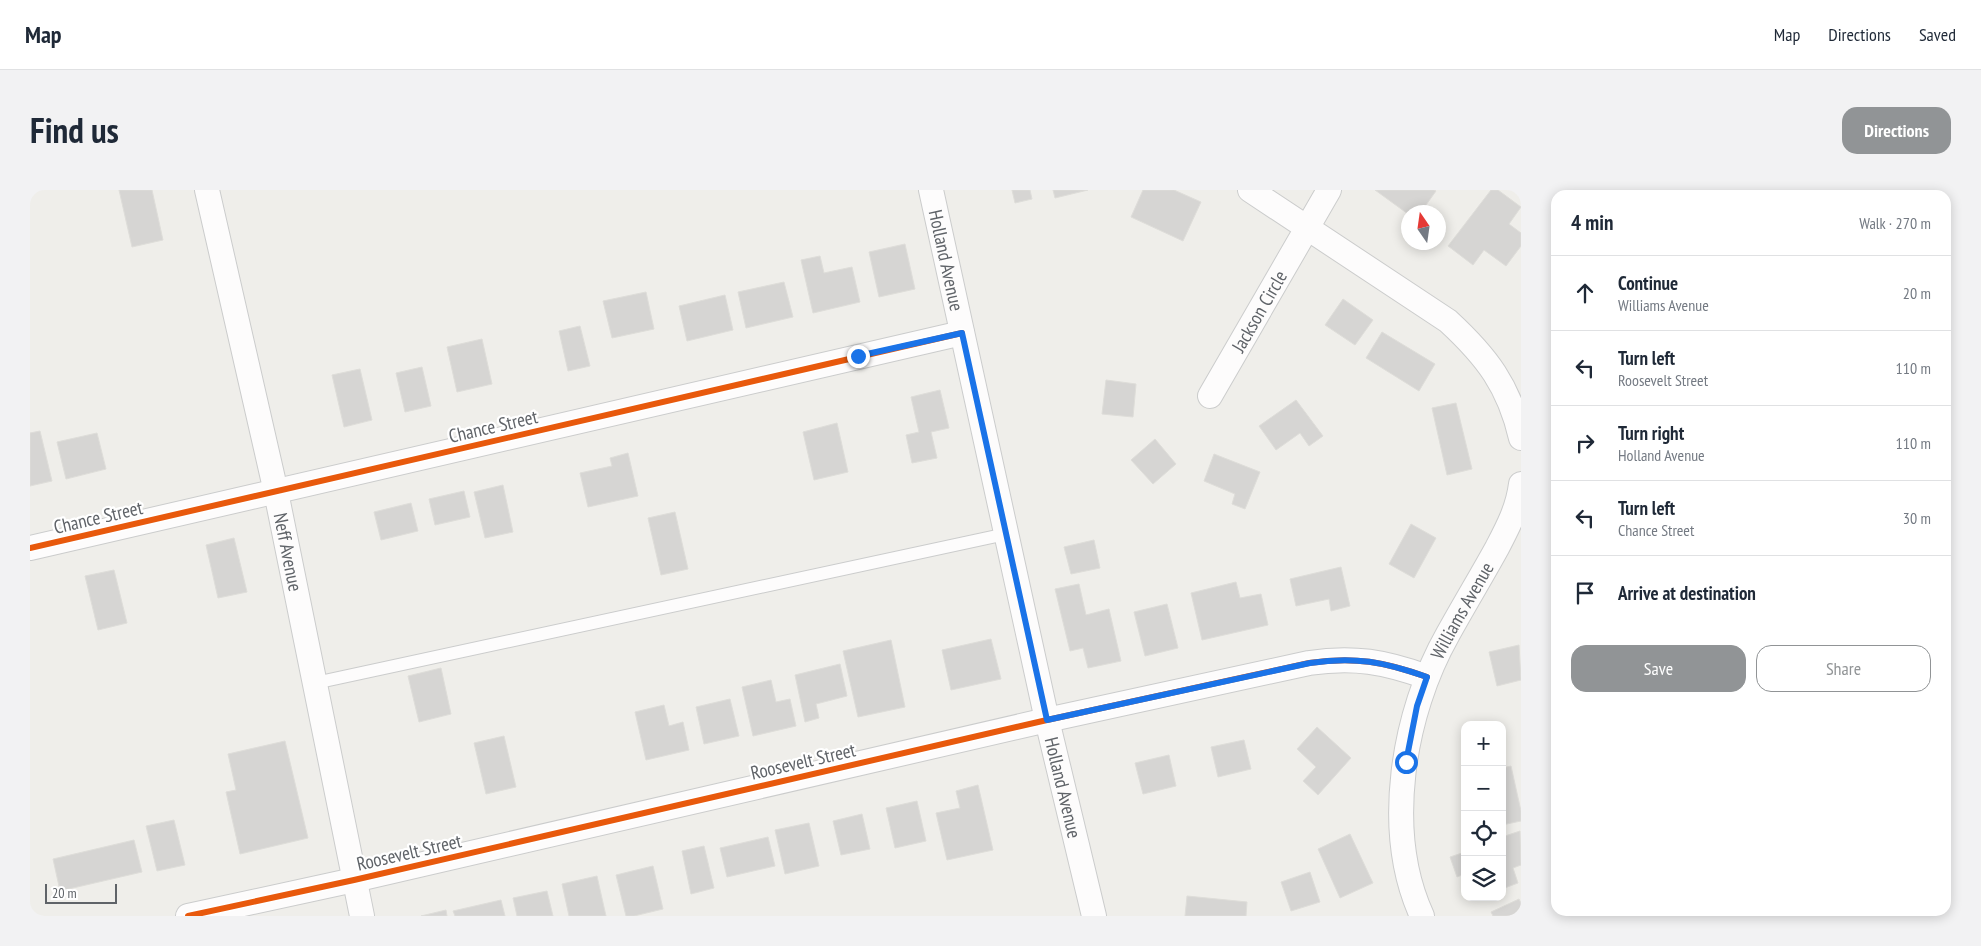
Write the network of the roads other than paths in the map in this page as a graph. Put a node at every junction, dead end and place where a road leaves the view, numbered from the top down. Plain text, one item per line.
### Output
1 (207, 190) edge
2 (931, 190) edge
3 (1250, 190) edge
4 (1329, 190) edge
5 (1306, 226) junction
6 (962, 333) junction
7 (1210, 396) dead end
8 (1521, 438) edge
9 (1521, 484) edge
10 (276, 492) junction
11 (1006, 534) junction
12 (30, 548) edge
13 (1427, 677) junction
14 (315, 683) junction
15 (1047, 720) junction
16 (354, 880) junction
17 (188, 916) edge
18 (362, 916) edge
19 (1094, 916) edge
20 (1422, 916) edge

1 - 10 street, Neff Avenue
2 - 6 street, Holland Avenue
3 - 5 street
4 - 5 street, Jackson Circle
5 - 7 street, Jackson Circle
5 - 8 street
6 - 10 street, Chance Street
6 - 11 street, Holland Avenue
9 - 13 street, Williams Avenue
10 - 12 street, Chance Street
10 - 14 street, Neff Avenue
11 - 14 lane
11 - 15 street, Holland Avenue
13 - 15 street, Roosevelt Street
13 - 20 street, Williams Avenue
14 - 16 street, Neff Avenue
15 - 16 street, Roosevelt Street
15 - 19 street, Holland Avenue
16 - 17 street, Roosevelt Street
16 - 18 street, Neff Avenue

